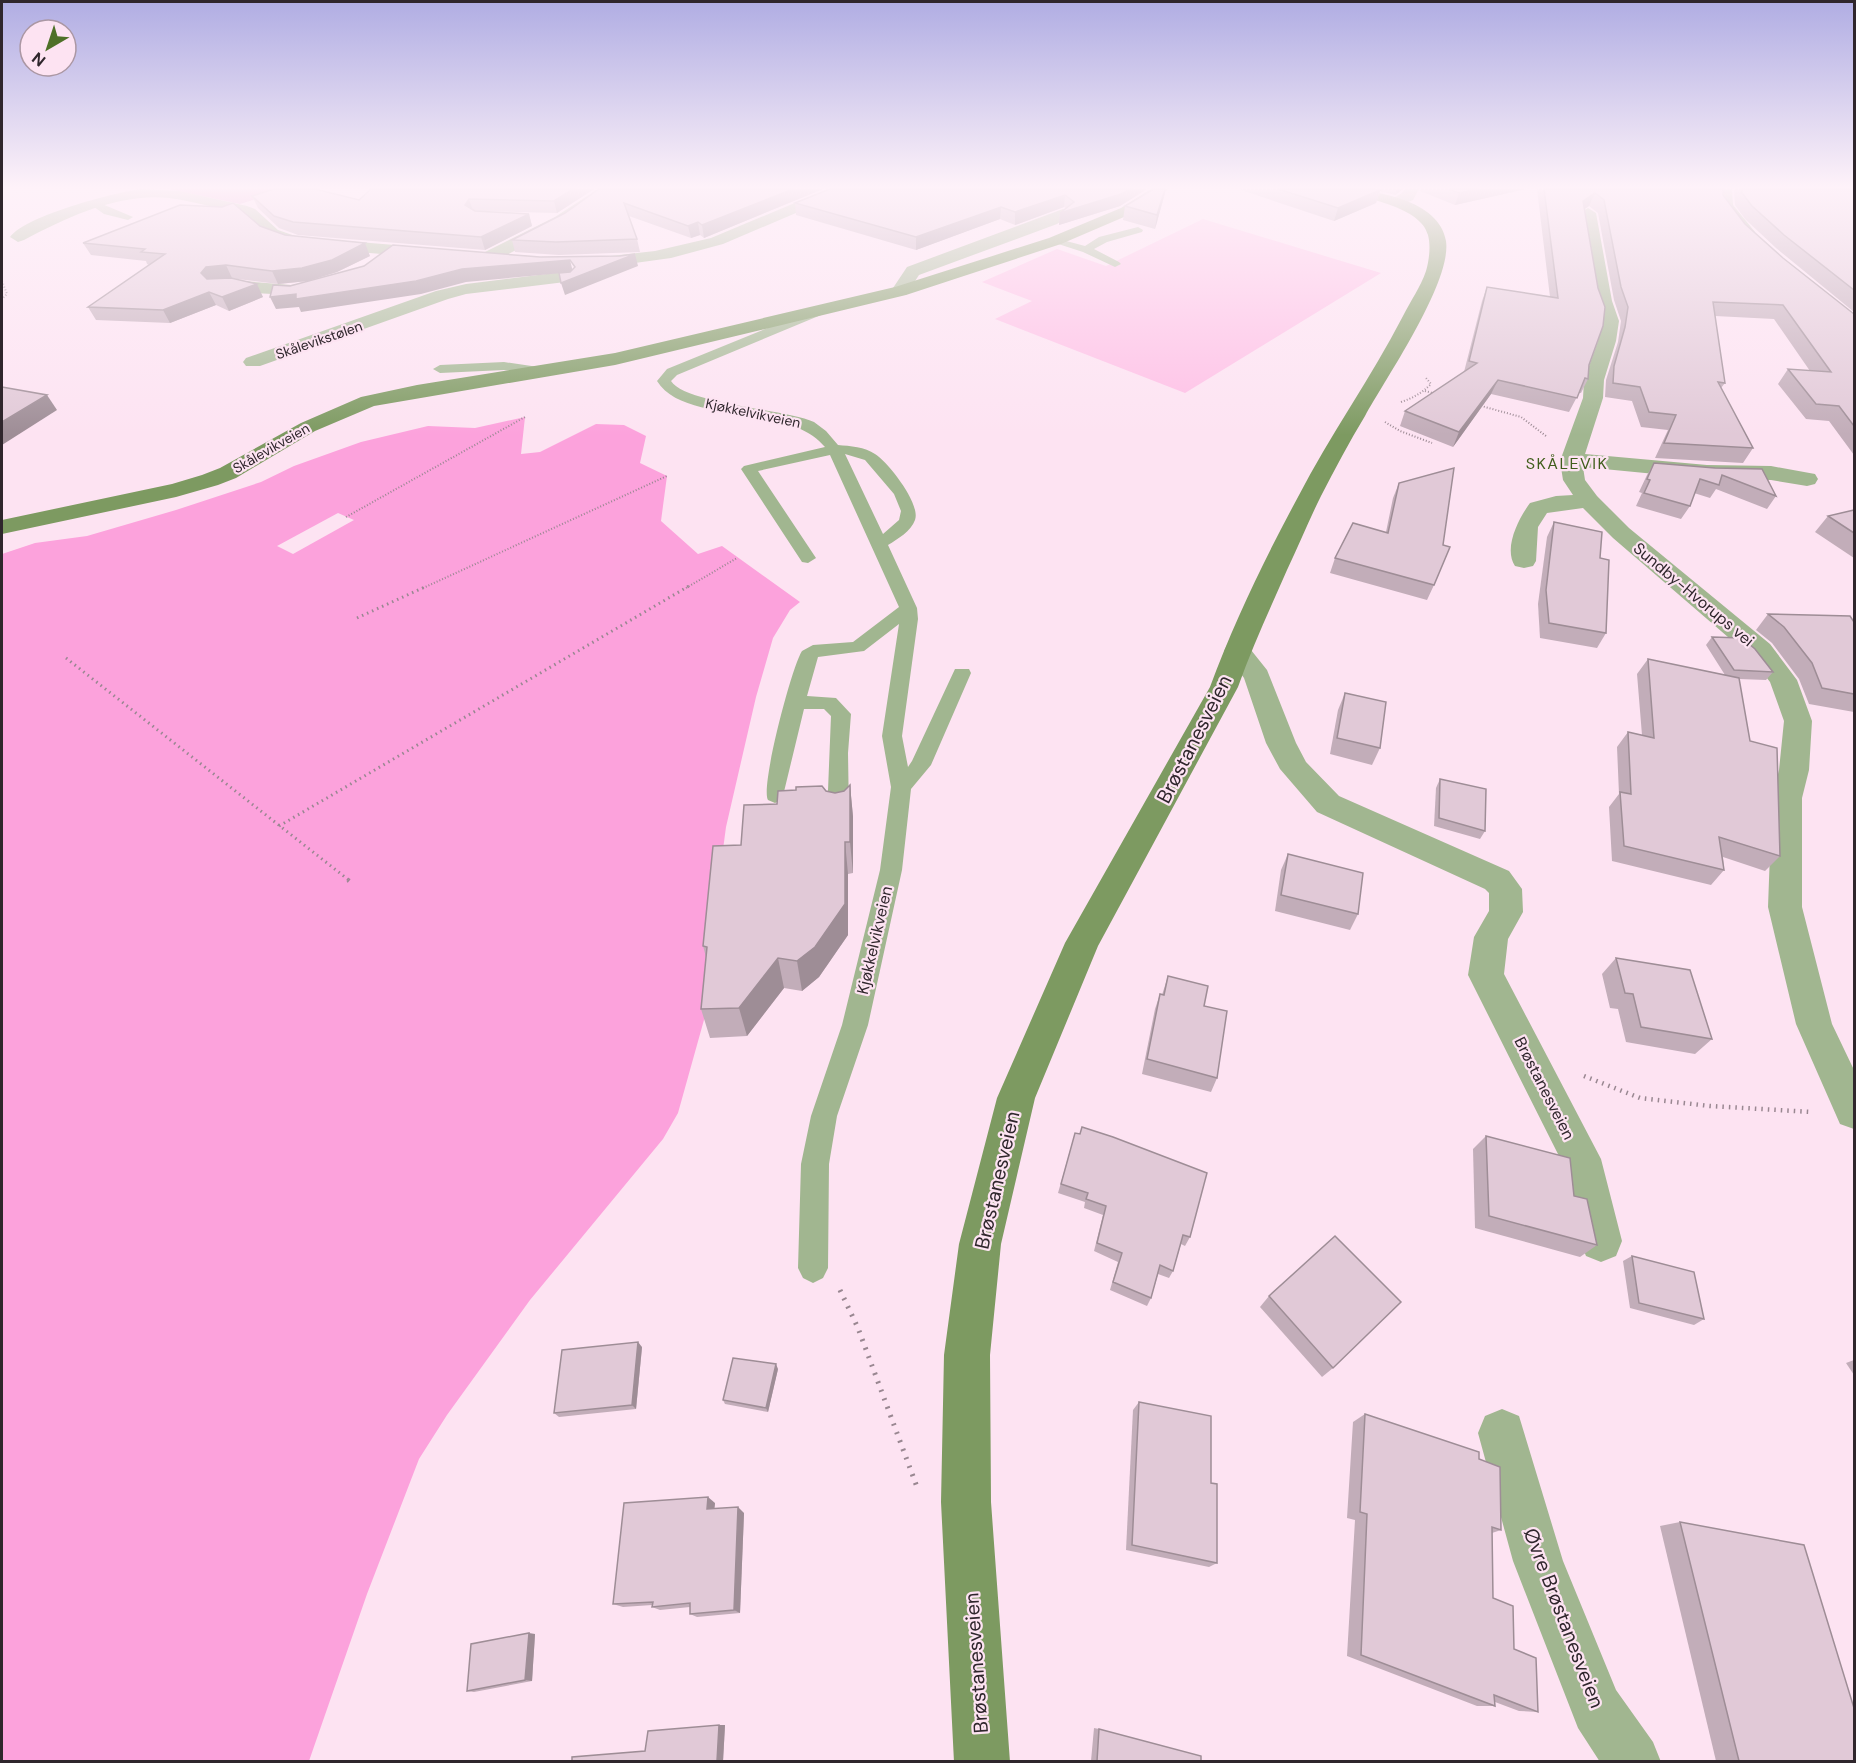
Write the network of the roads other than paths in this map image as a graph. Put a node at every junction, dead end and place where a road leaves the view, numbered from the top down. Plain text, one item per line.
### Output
1 (608, 271) edge
2 (913, 271) edge
3 (961, 271) edge
4 (1434, 271) edge
5 (1598, 271) edge
6 (328, 283) edge
7 (219, 286) edge
8 (900, 291) junction
9 (827, 309) junction
10 (253, 362) dead end
11 (440, 369) dead end
12 (540, 371) junction
13 (835, 449) junction
14 (1571, 461) junction
15 (1807, 479) dead end
16 (1589, 501) junction
17 (2, 527) edge
18 (879, 544) junction
19 (808, 558) dead end
20 (1524, 561) dead end
21 (908, 608) junction
22 (1237, 651) junction
23 (962, 674) dead end
24 (796, 702) junction
25 (901, 787) junction
26 (775, 795) edge
27 (838, 815) edge
28 (1854, 1111) edge
29 (1601, 1241) dead end
30 (813, 1268) road end
31 (1502, 1433) dead end
32 (982, 1761) edge
33 (1633, 1761) edge

1 - 10 street, Skålevikstølen
2 - 8 street
3 - 8 street, Kjøkkelvikveien
4 - 22 street, Brøstanesveien
5 - 14 street
6 - 7 street
8 - 9 street, Kjøkkelvikveien
9 - 12 street, Skålevikveien
9 - 13 lane, Kjøkkelvikveien
11 - 12 lane, Skålevikveien
12 - 17 street, Skålevikveien
13 - 18 lane, Kjøkkelvikveien
13 - 18 lane
13 - 19 lane
14 - 15 street
14 - 16 street, Sundby-Hvorups vei
16 - 20 street
16 - 28 street, Sundby-Hvorups vei
18 - 21 lane, Kjøkkelvikveien
21 - 24 lane
21 - 25 lane, Kjøkkelvikveien
22 - 29 street, Brøstanesveien
22 - 32 street, Brøstanesveien
23 - 25 lane
24 - 26 lane
24 - 27 lane
25 - 30 lane, Kjøkkelvikveien
31 - 33 street, Øvre Brøstanesveien

